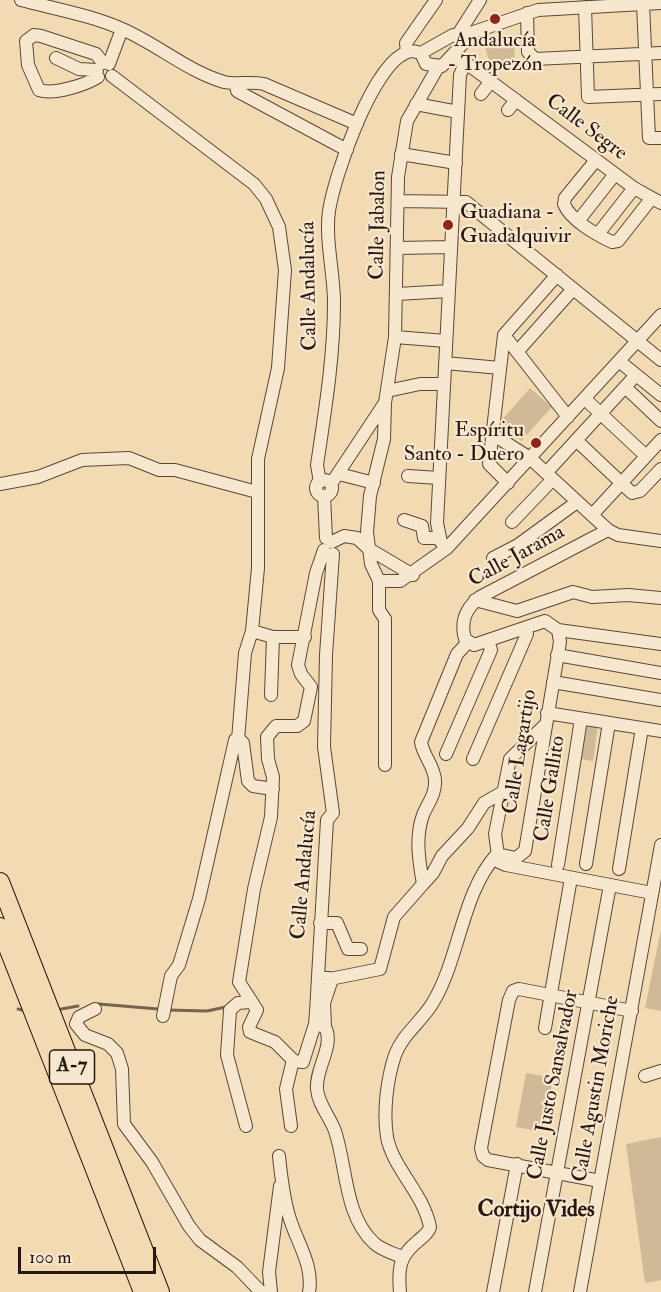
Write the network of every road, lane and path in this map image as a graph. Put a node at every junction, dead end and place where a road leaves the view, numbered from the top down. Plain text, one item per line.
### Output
1 (21, 0) edge
2 (436, 0) edge
3 (480, 0) edge
4 (661, 3) edge
5 (553, 4) edge
6 (643, 4) junction
7 (579, 5) edge
8 (527, 13) junction
9 (466, 21) junction
10 (122, 29) junction
11 (474, 33) junction
12 (458, 50) junction
13 (407, 52) junction
14 (421, 53) junction
15 (645, 53) junction
16 (661, 53) edge
17 (587, 57) junction
18 (56, 58) dead end
19 (438, 67) junction
20 (104, 70) junction
21 (491, 81) junction
22 (236, 84) junction
23 (481, 94) dead end
24 (661, 94) edge
25 (647, 95) junction
26 (416, 104) junction
27 (458, 112) junction
28 (357, 124) junction
29 (661, 138) edge
30 (347, 150) junction
31 (401, 154) junction
32 (596, 160) junction
33 (456, 163) junction
34 (615, 174) junction
35 (634, 188) junction
36 (657, 200) edge
37 (398, 201) junction
38 (454, 202) junction
39 (579, 219) junction
40 (597, 234) junction
41 (451, 247) junction
42 (398, 248) junction
43 (557, 275) junction
44 (573, 289) junction
45 (449, 291) junction
46 (397, 294) junction
47 (661, 315) edge
48 (504, 335) junction
49 (395, 337) junction
50 (447, 341) junction
51 (637, 342) junction
52 (517, 352) junction
53 (661, 360) edge
54 (619, 361) junction
55 (445, 363) junction
56 (500, 368) junction
57 (636, 375) junction
58 (444, 384) junction
59 (625, 387) junction
60 (661, 395) edge
61 (386, 397) junction
62 (585, 399) junction
63 (601, 414) junction
64 (568, 417) junction
65 (661, 421) edge
66 (492, 434) junction
67 (576, 440) junction
68 (661, 440) edge
69 (646, 456) junction
70 (530, 458) junction
71 (661, 469) edge
72 (339, 474) junction
73 (408, 476) dead end
74 (550, 476) junction
75 (439, 477) junction
76 (325, 483) junction
77 (374, 483) junction
78 (508, 483) junction
79 (621, 483) junction
80 (0, 484) edge
81 (257, 492) junction
82 (577, 502) junction
83 (592, 515) junction
84 (404, 520) dead end
85 (512, 522) dead end
86 (608, 530) junction
87 (661, 541) edge
88 (443, 543) junction
89 (328, 546) junction
90 (369, 549) junction
91 (493, 558) dead end
92 (408, 572) junction
93 (379, 581) junction
94 (661, 598) edge
95 (476, 600) junction
96 (524, 628) junction
97 (558, 630) junction
98 (252, 631) junction
99 (273, 637) junction
100 (305, 637) junction
101 (489, 641) junction
102 (468, 642) junction
103 (661, 644) edge
104 (557, 655) junction
105 (661, 673) edge
106 (553, 682) junction
107 (271, 695) dead end
108 (661, 700) edge
109 (546, 719) junction
110 (581, 719) junction
111 (609, 723) junction
112 (642, 728) junction
113 (661, 731) edge
114 (238, 740) junction
115 (446, 754) dead end
116 (473, 759) dead end
117 (385, 765) dead end
118 (273, 789) junction
119 (503, 792) junction
120 (661, 845) edge
121 (497, 854) junction
122 (586, 864) dead end
123 (558, 866) dead end
124 (619, 869) dead end
125 (571, 878) junction
126 (423, 884) junction
127 (610, 885) junction
128 (2, 888) edge
129 (652, 892) junction
130 (320, 923) junction
131 (0, 927) edge
132 (362, 949) dead end
133 (330, 979) junction
134 (317, 984) junction
135 (550, 995) junction
136 (257, 1003) junction
137 (590, 1003) junction
138 (95, 1009) dead end
139 (632, 1011) junction
140 (163, 1016) dead end
141 (319, 1021) junction
142 (544, 1028) dead end
143 (293, 1061) junction
144 (661, 1071) edge
145 (645, 1076) dead end
146 (246, 1126) dead end
147 (291, 1126) dead end
148 (279, 1156) dead end
149 (517, 1164) junction
150 (558, 1172) junction
151 (600, 1181) junction
152 (282, 1182) junction
153 (132, 1243) junction
154 (402, 1257) junction
155 (143, 1292) edge
156 (160, 1292) edge
157 (261, 1292) edge
158 (271, 1292) edge
159 (309, 1292) edge
160 (400, 1292) edge
161 (493, 1292) edge
162 (535, 1292) edge
163 (580, 1292) edge

1 - 10 street
2 - 13 street
3 - 9 street
4 - 6 street
5 - 7 street
5 - 8 street
6 - 7 street
6 - 15 street
7 - 17 street
8 - 11 street
8 - 17 street
9 - 11 street
9 - 12 street
10 - 20 street
10 - 22 street
11 - 12 street
12 - 14 street
12 - 19 street
12 - 21 street, Calle Segre
12 - 27 street
13 - 14 street
13 - 28 street, Calle Andalucía
14 - 19 street
15 - 16 street
15 - 17 street
15 - 25 street
17 - 25 street
18 - 20 street
19 - 26 street, Calle Jabalon
20 - 20 street
20 - 81 street
21 - 23 street
21 - 32 street, Calle Segre
22 - 28 street
22 - 30 street
24 - 25 street
25 - 29 street
26 - 27 street
26 - 31 street, Calle Jabalon
27 - 33 street
28 - 30 street, Calle Andalucía
30 - 76 street, Calle Andalucía
31 - 33 street
31 - 37 street, Calle Jabalon
32 - 34 street, Calle Segre
32 - 39 street
33 - 38 street
34 - 35 street, Calle Segre
34 - 39 street
35 - 36 street, Calle Segre
35 - 40 street
36 - 40 street
37 - 38 street
37 - 42 street, Calle Jabalon
38 - 41 street
38 - 43 street
39 - 40 street
41 - 42 street
41 - 45 street
42 - 46 street, Calle Jabalon
43 - 44 street
43 - 48 street
44 - 51 street
44 - 52 street
45 - 46 street
45 - 50 street
46 - 49 street, Calle Jabalon
47 - 51 street
48 - 52 street
48 - 56 street
49 - 50 street
49 - 61 street, Calle Jabalon
50 - 55 street
51 - 53 street
51 - 54 street
52 - 64 street
54 - 57 street
54 - 62 street
55 - 56 street
55 - 58 street
56 - 66 street
57 - 59 street
57 - 60 street
58 - 61 street
58 - 75 street
59 - 63 street
59 - 65 street
61 - 72 street
61 - 77 street, Calle Jabalon
62 - 63 street
62 - 64 street
63 - 67 street
63 - 69 street
64 - 70 street
66 - 70 street
66 - 78 street
67 - 74 street
67 - 79 street
68 - 69 street
69 - 79 street
70 - 74 street
70 - 78 street
71 - 79 street
72 - 76 street
72 - 77 street
73 - 75 street
74 - 82 street
74 - 85 street
75 - 88 street
76 - 89 street, Calle Andalucía
77 - 90 street, Calle Jabalon
78 - 88 street
79 - 83 street
80 - 81 street
81 - 98 street
82 - 83 street
82 - 91 street
83 - 86 street
84 - 88 street
86 - 87 street
86 - 95 street, Calle Jarama
88 - 92 street
89 - 90 street
89 - 100 street
89 - 130 street, Calle Andalucía
90 - 92 street
90 - 93 street, Calle Jabalon
92 - 93 street
93 - 117 street, Calle Jabalon
94 - 95 street
95 - 102 street, Calle Jarama
96 - 97 street
96 - 101 street
96 - 116 street
97 - 103 street
97 - 104 street, Calle Lagartijo
98 - 99 street
98 - 114 street
99 - 100 street
99 - 107 street
100 - 118 street
101 - 102 street
101 - 115 street
102 - 126 street
104 - 105 street
104 - 106 street, Calle Lagartijo
106 - 108 street
106 - 109 street, Calle Lagartijo
109 - 110 street
109 - 119 street
109 - 121 street, Calle Lagartijo
110 - 111 street
110 - 123 street, Calle Gallito
111 - 112 street
111 - 122 street
112 - 113 street
112 - 124 street
114 - 118 street
114 - 140 street
118 - 136 street
119 - 121 street
119 - 126 street
120 - 129 street, Calle Agustin Moriche
121 - 125 street
121 - 154 street
125 - 127 street
125 - 135 street
126 - 133 street
127 - 129 street
127 - 137 street, Calle Justo Sansalvador
128 - 153 highway, A-7
129 - 139 street, Calle Agustin Moriche
130 - 132 street
130 - 134 street, Calle Andalucía
131 - 153 highway, A-7
133 - 134 street
133 - 141 street, Calle Andalucía
134 - 141 street, Calle Andalucía
135 - 137 street
135 - 142 street
135 - 149 street
136 - 143 street
136 - 146 street
137 - 139 street
137 - 150 street, Calle Justo Sansalvador
138 - 157 street
139 - 151 street, Calle Agustin Moriche
141 - 143 street, Calle Andalucía
141 - 154 street, Calle Andalucía
143 - 147 street
144 - 145 street
148 - 152 street
149 - 150 street
149 - 161 street
150 - 151 street
150 - 162 street, Calle Justo Sansalvador
151 - 163 street, Calle Agustin Moriche
152 - 158 street
152 - 159 street
153 - 155 highway, A-7
153 - 156 highway, A-7
154 - 160 street

